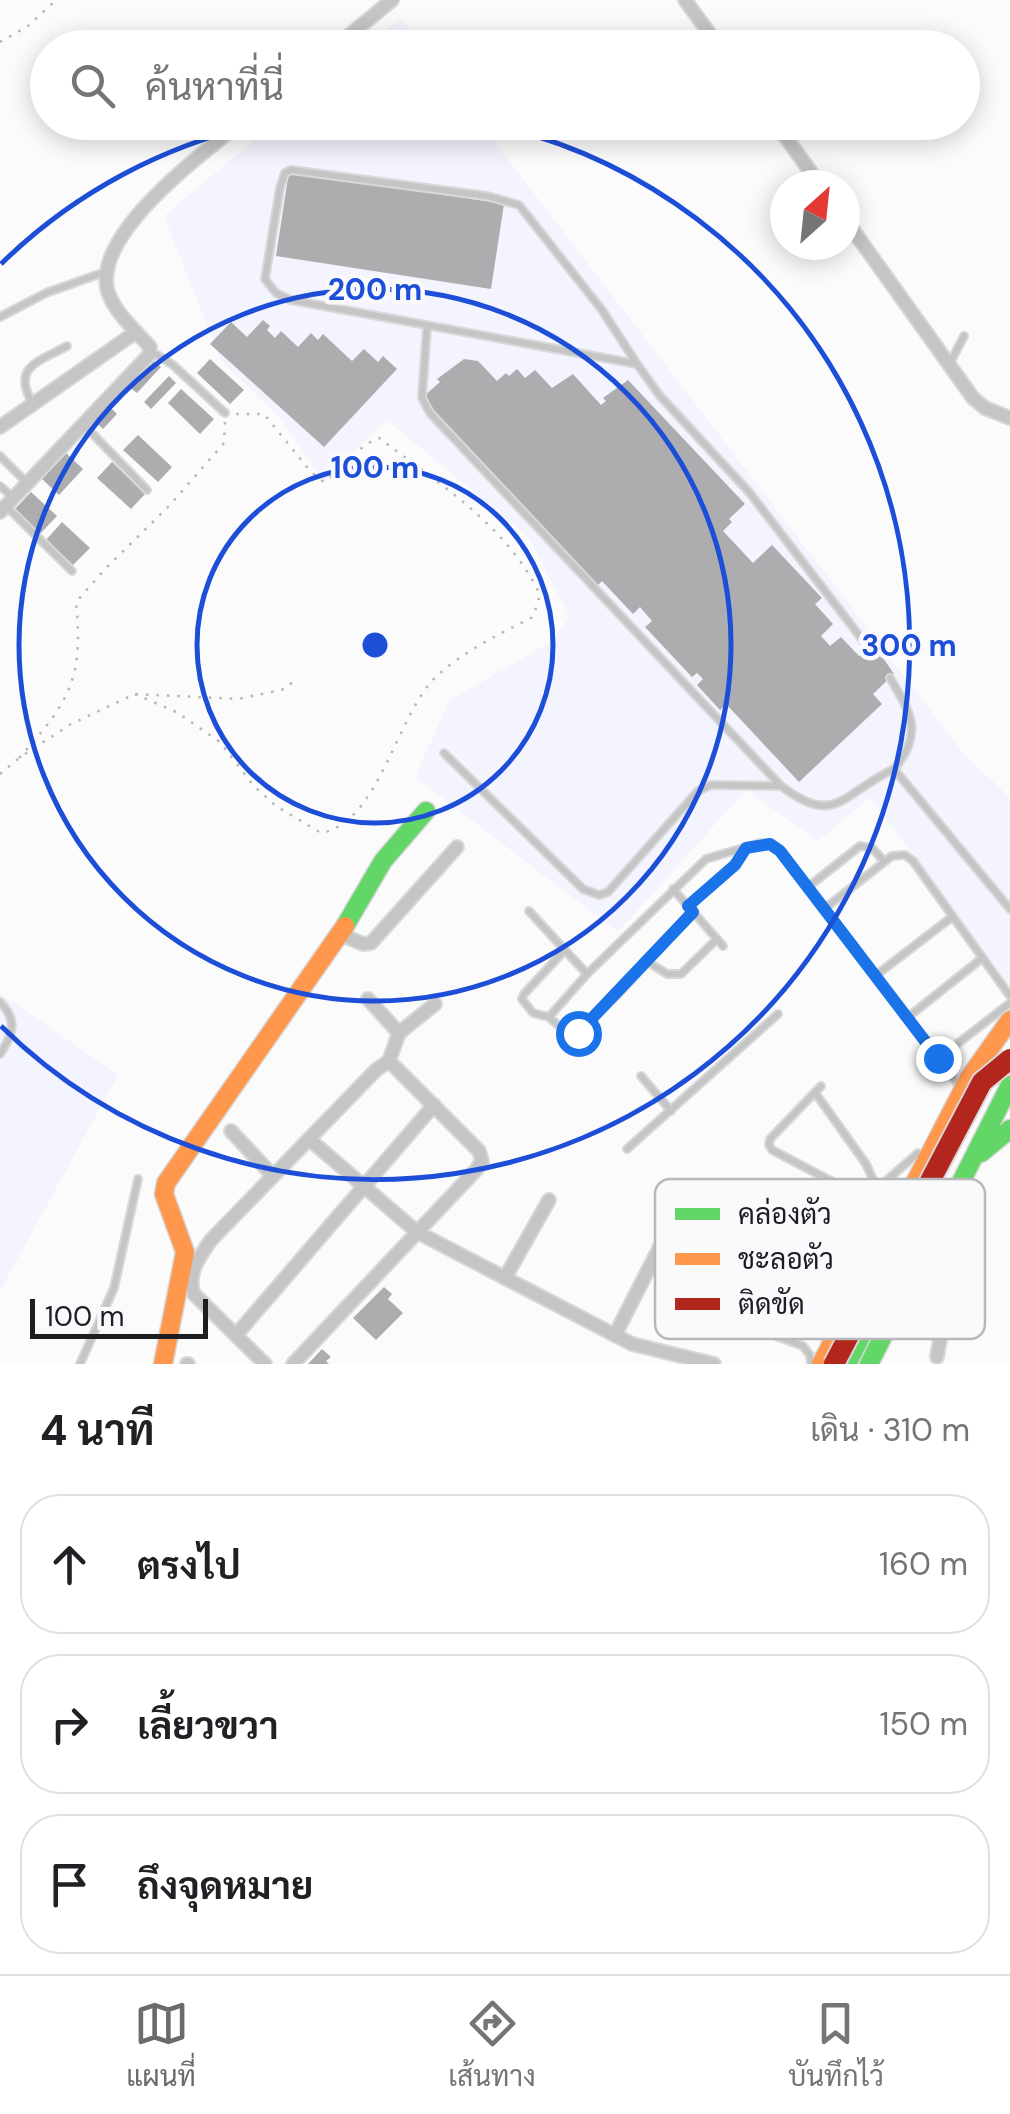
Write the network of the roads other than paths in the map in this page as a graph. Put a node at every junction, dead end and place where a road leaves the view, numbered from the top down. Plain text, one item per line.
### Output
1 (392, 0) edge
2 (685, 0) edge
3 (356, 30) edge
4 (707, 30) edge
5 (220, 140) edge
6 (788, 140) edge
7 (809, 170) edge
8 (860, 240) edge
9 (106, 272) junction
10 (0, 317) edge
11 (427, 327) junction
12 (136, 332) junction
13 (964, 336) dead end
14 (67, 346) dead end
15 (151, 351) junction
16 (637, 364) junction
17 (948, 366) junction
18 (34, 405) junction
19 (225, 414) road end
20 (1010, 418) edge
21 (84, 425) junction
22 (0, 427) edge
23 (0, 456) edge
24 (28, 483) junction
25 (0, 486) edge
26 (147, 490) dead end
27 (6, 505) edge
28 (72, 571) dead end
29 (868, 648) dead end
30 (890, 678) dead end
31 (444, 753) dead end
32 (894, 769) junction
33 (781, 786) junction
34 (426, 811) dead end
35 (457, 847) dead end
36 (746, 848) junction
37 (884, 861) junction
38 (808, 887) junction
39 (673, 889) junction
40 (691, 909) junction
41 (824, 909) junction
42 (1010, 909) edge
43 (529, 911) dead end
44 (952, 917) junction
45 (340, 934) junction
46 (563, 952) junction
47 (982, 959) junction
48 (648, 962) junction
49 (586, 974) junction
50 (875, 976) junction
51 (368, 999) dead end
52 (1010, 1000) edge
53 (0, 1002) edge
54 (435, 1004) dead end
55 (777, 1013) dead end
56 (549, 1017) junction
57 (906, 1018) junction
58 (1010, 1020) edge
59 (399, 1033) junction
60 (1010, 1045) edge
61 (0, 1054) edge
62 (938, 1058) junction
63 (1010, 1059) edge
64 (389, 1061) junction
65 (641, 1076) dead end
66 (1010, 1085) edge
67 (963, 1090) junction
68 (434, 1105) junction
69 (671, 1111) junction
70 (1010, 1129) edge
71 (231, 1131) dead end
72 (310, 1139) junction
73 (626, 1149) dead end
74 (918, 1153) dead end
75 (972, 1161) junction
76 (274, 1176) junction
77 (138, 1179) dead end
78 (828, 1179) edge
79 (874, 1179) edge
80 (888, 1179) edge
81 (911, 1179) edge
82 (931, 1179) edge
83 (942, 1179) edge
84 (963, 1179) edge
85 (362, 1186) junction
86 (549, 1200) dead end
87 (417, 1232) junction
88 (655, 1256) edge
89 (505, 1278) junction
90 (236, 1335) junction
91 (614, 1335) junction
92 (784, 1339) edge
93 (833, 1339) edge
94 (847, 1339) edge
95 (860, 1339) edge
96 (882, 1339) edge
97 (893, 1339) edge
98 (939, 1339) edge
99 (937, 1357) dead end
100 (80, 1364) edge
101 (163, 1364) edge
102 (266, 1364) edge
103 (294, 1364) edge
104 (714, 1364) edge
105 (812, 1364) edge
106 (821, 1364) edge
107 (834, 1364) edge
108 (847, 1364) edge
109 (869, 1364) edge
110 (881, 1364) edge

1 - 3 street
2 - 4 street
5 - 9 street
6 - 7 street
8 - 17 street
9 - 10 lane
9 - 12 street
11 - 16 lane
11 - 16 lane
11 - 33 lane
12 - 15 street
12 - 18 street
13 - 17 lane
14 - 18 lane
15 - 19 lane
15 - 21 street
16 - 29 lane
17 - 20 street
18 - 22 street
21 - 24 street
21 - 26 lane
23 - 24 lane
24 - 27 street
25 - 27 lane
27 - 28 lane
30 - 32 lane
31 - 33 lane
32 - 33 lane
32 - 42 lane
34 - 45 main road
35 - 45 street
36 - 38 lane
36 - 39 lane
36 - 40 lane
37 - 38 lane
37 - 41 lane
37 - 44 lane
38 - 41 lane
39 - 40 lane
39 - 49 lane
40 - 48 lane
40 - 48 lane
41 - 50 lane
43 - 46 lane
44 - 47 lane
44 - 50 lane
45 - 101 main road
46 - 49 lane
46 - 56 lane
47 - 52 lane
47 - 57 lane
48 - 56 lane
49 - 56 lane
50 - 57 lane
51 - 59 street
52 - 62 lane
53 - 61 lane
54 - 59 street
55 - 69 lane
57 - 62 lane
58 - 67 main road
59 - 64 street
60 - 83 main road
62 - 67 lane
63 - 82 main road, bridge
64 - 68 street
64 - 72 street
65 - 69 lane
66 - 75 main road
67 - 81 main road
68 - 85 street
68 - 87 street
69 - 73 lane
70 - 75 main road
71 - 76 street
72 - 76 street
72 - 85 street
74 - 80 lane
75 - 84 main road
76 - 90 street
77 - 100 lane
78 - 79 lane
85 - 87 street
85 - 90 street
86 - 89 street
87 - 89 street
87 - 103 street
88 - 91 street
89 - 91 street
90 - 102 street
91 - 104 street
92 - 105 lane
93 - 106 main road
94 - 107 main road, bridge
95 - 108 main road
96 - 109 main road
97 - 110 main road
98 - 99 street

